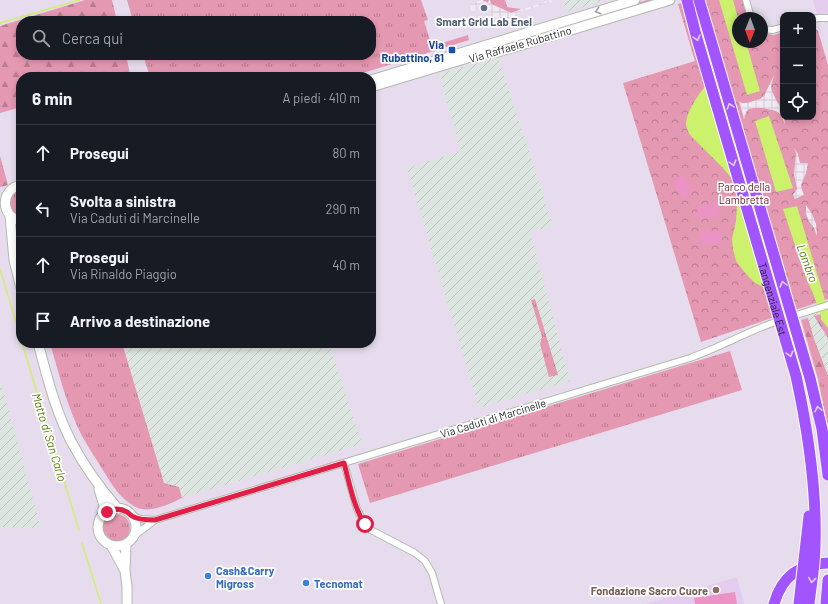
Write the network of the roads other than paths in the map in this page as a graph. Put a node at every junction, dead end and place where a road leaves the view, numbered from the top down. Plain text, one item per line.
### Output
1 (635, 0) edge
2 (670, 0) edge
3 (687, 0) edge
4 (698, 0) edge
5 (746, 0) edge
6 (749, 12) edge
7 (816, 18) edge
8 (828, 18) edge
9 (780, 28) edge
10 (768, 30) edge
11 (376, 78) edge
12 (376, 86) edge
13 (16, 186) edge
14 (4, 196) edge
15 (5, 212) edge
16 (16, 219) edge
17 (16, 236) edge
18 (13, 245) junction
19 (16, 268) edge
20 (828, 305) edge
21 (39, 348) edge
22 (344, 463) junction
23 (828, 475) edge
24 (98, 484) junction
25 (813, 486) junction
26 (118, 509) junction
27 (104, 514) junction
28 (132, 516) junction
29 (155, 520) junction
30 (134, 536) junction
31 (126, 544) junction
32 (111, 545) junction
33 (828, 563) edge
34 (125, 570) junction
35 (828, 580) edge
36 (127, 604) edge
37 (441, 604) edge
38 (774, 604) edge
39 (799, 604) edge
40 (809, 604) edge
41 (826, 604) edge

1 -> 11 street, Via Raffaele Rubattino
2 - 12 street, Via Raffaele Rubattino
3 -> 25 highway, Tangenziale Est, bridge
23 -> 4 highway, Tangenziale Est, bridge
5 - 6 street
7 - 8 street
9 - 10 street
13 - 14 street
14 - 15 street
15 - 16 street
15 - 18 street
17 - 18 street
18 - 19 street
20 - 22 street, Via Caduti di Marcinelle
21 - 24 street
22 - 29 street, Via Caduti di Marcinelle
22 - 37 street
24 - 26 street
24 - 27 street
25 - 39 highway, bridge
25 -> 40 highway, Tangenziale Est, bridge
26 - 27 street
26 - 28 street
27 - 32 street
28 - 29 street, Via Caduti di Marcinelle
28 - 30 street
29 - 30 street, Via Caduti di Marcinelle
30 - 31 street
31 - 32 street
31 - 34 street
32 - 34 street
33 - 38 highway
34 - 36 street
35 - 41 highway

